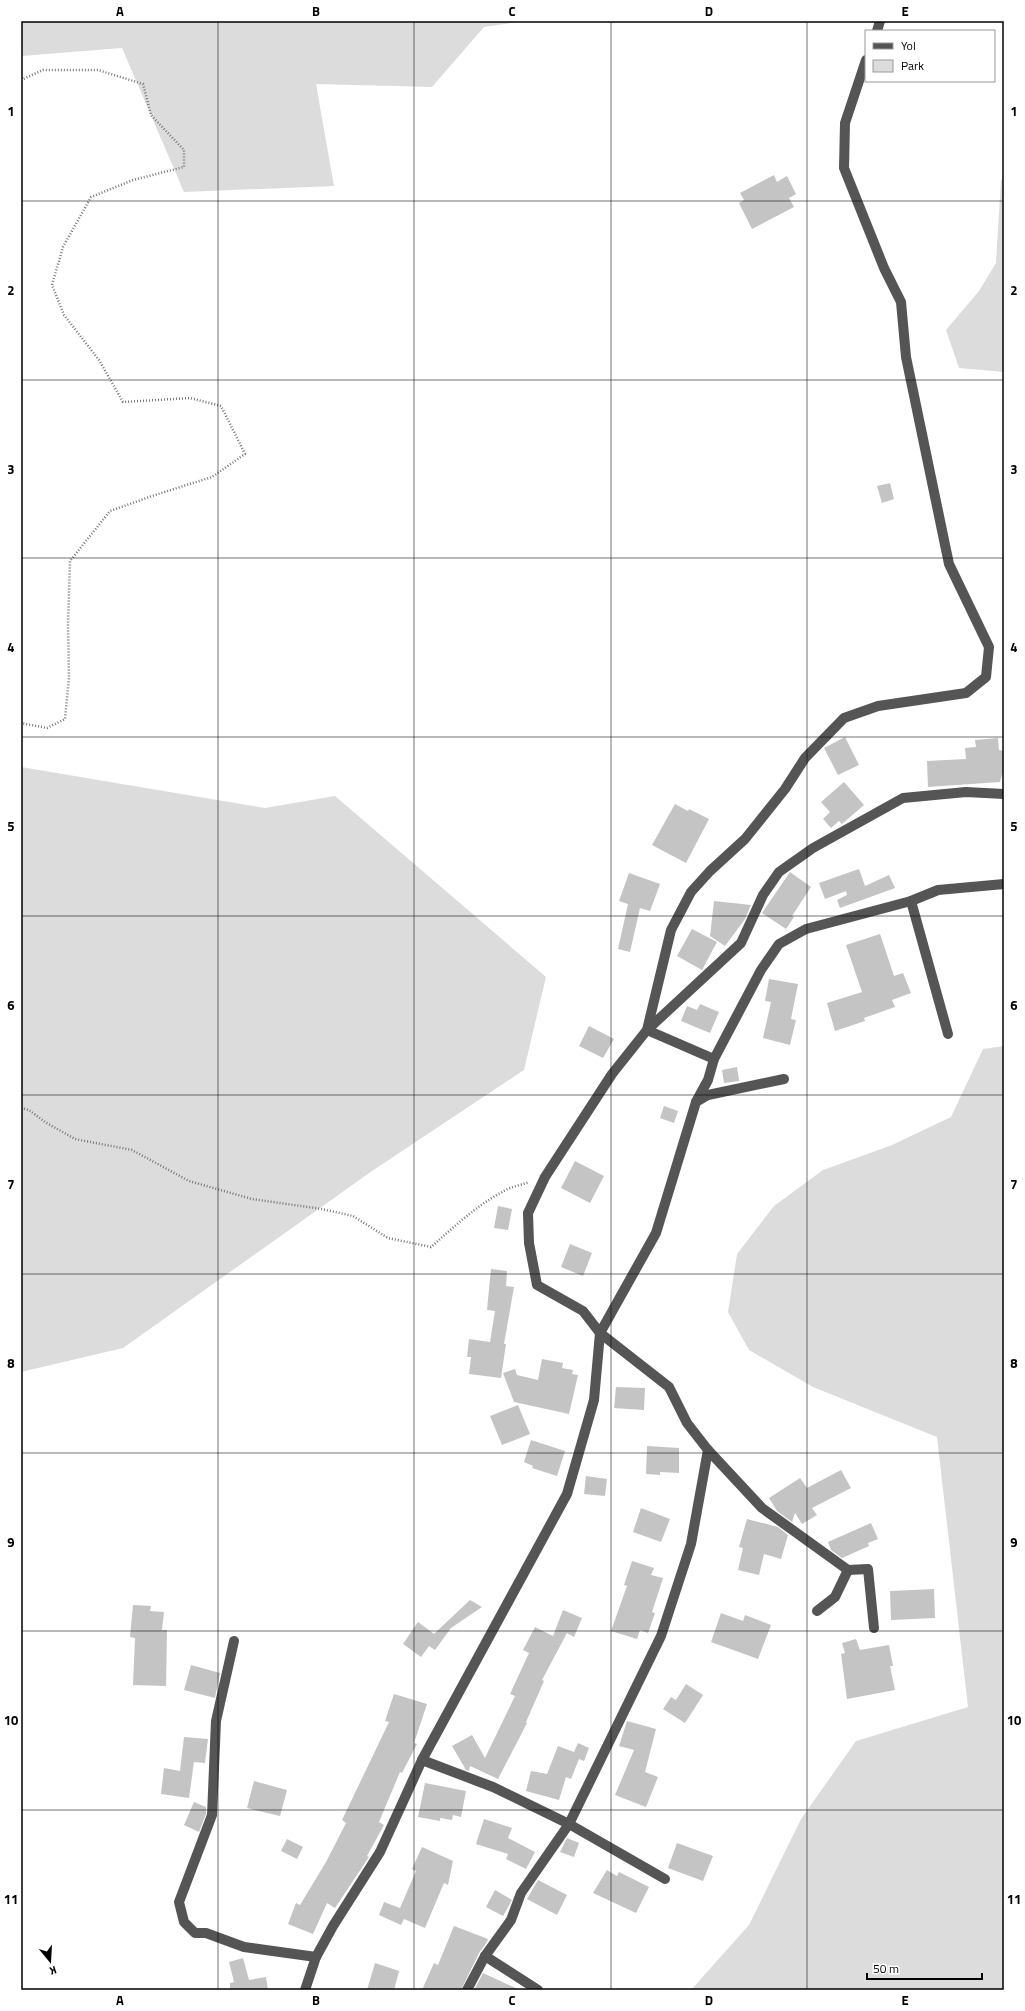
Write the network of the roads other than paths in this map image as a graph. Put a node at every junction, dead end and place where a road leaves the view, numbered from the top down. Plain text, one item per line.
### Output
1 (865, 63) edge
2 (1004, 794) edge
3 (1004, 884) edge
4 (911, 901) junction
5 (647, 1030) junction
6 (948, 1034) dead end
7 (714, 1059) junction
8 (784, 1079) dead end
9 (696, 1102) junction
10 (600, 1333) junction
11 (708, 1450) junction
12 (848, 1570) junction
13 (817, 1611) dead end
14 (874, 1628) dead end
15 (234, 1641) dead end
16 (422, 1760) junction
17 (569, 1824) junction
18 (665, 1879) dead end
19 (485, 1956) junction
20 (316, 1957) junction
21 (305, 1990) edge
22 (467, 1990) edge
23 (538, 1990) edge

1 - 5 street
2 - 5 street
3 - 4 street
4 - 6 street
4 - 7 street
5 - 7 street
5 - 10 street
7 - 9 street
8 - 9 street
9 - 10 street
10 - 11 street
10 - 16 street
11 - 12 street
11 - 17 street
12 - 13 street
12 - 14 street
15 - 20 street
16 - 17 street
16 - 20 street
17 - 18 street
17 - 19 street
19 - 22 street
19 - 23 street
20 - 21 street

